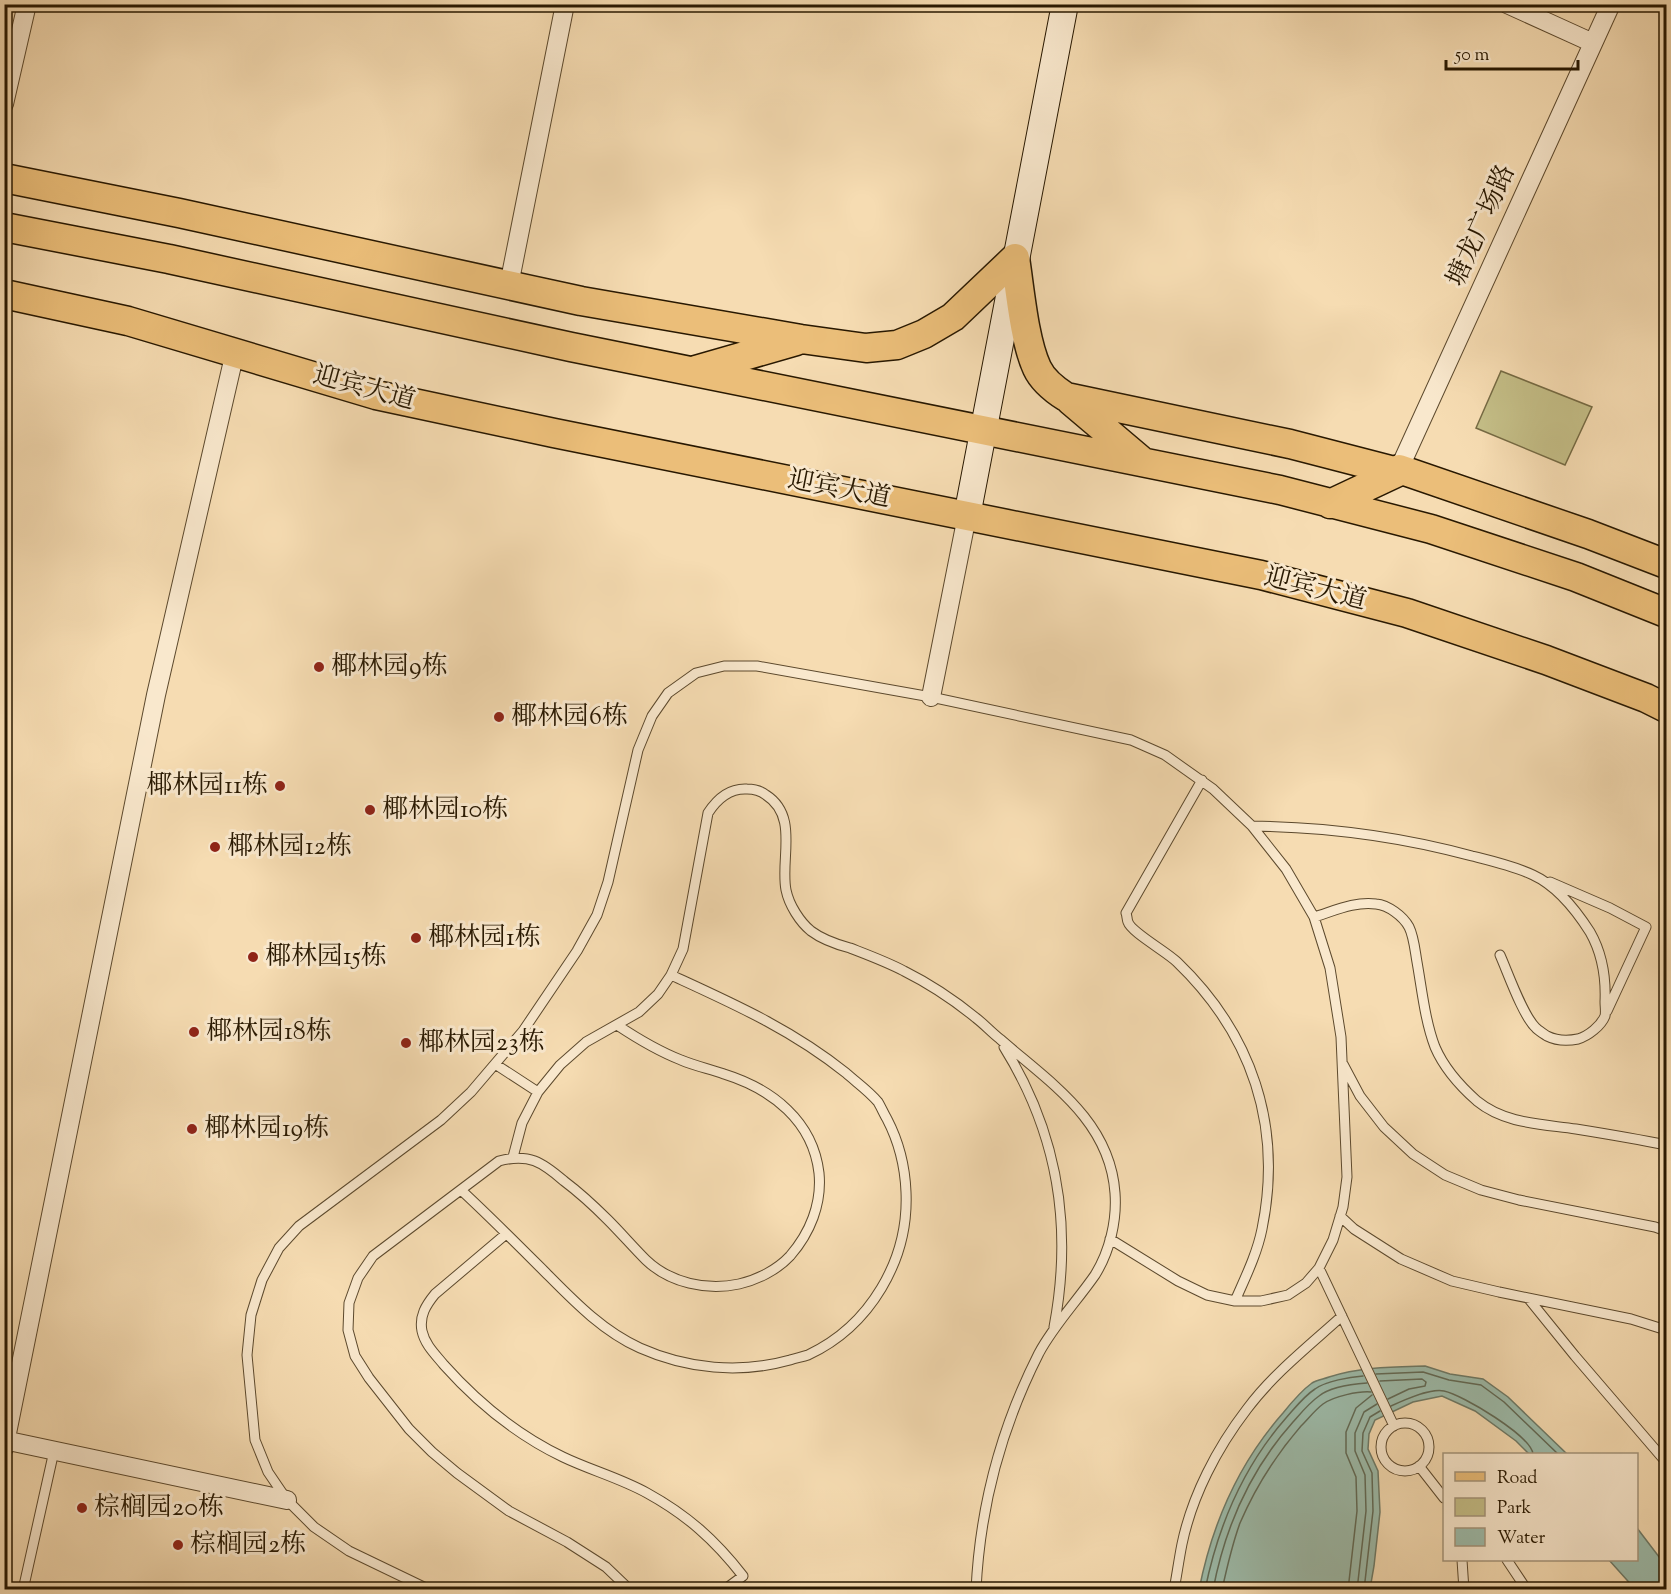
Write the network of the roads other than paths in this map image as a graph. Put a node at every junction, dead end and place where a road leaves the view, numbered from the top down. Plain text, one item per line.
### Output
1 (27, 4) edge
2 (565, 4) edge
3 (1065, 4) edge
4 (1507, 4) edge
5 (1611, 4) edge
6 (1593, 44) junction
7 (4, 104) edge
8 (4, 178) edge
9 (4, 227) edge
10 (1016, 258) junction
11 (509, 285) junction
12 (4, 294) edge
13 (801, 339) junction
14 (235, 352) junction
15 (692, 372) junction
16 (1066, 397) junction
17 (983, 430) junction
18 (1145, 463) junction
19 (1398, 470) junction
20 (1330, 504) junction
21 (967, 516) junction
22 (1666, 564) edge
23 (1665, 612) edge
24 (931, 697) junction
25 (1666, 708) edge
26 (1202, 780) junction
27 (1252, 826) junction
28 (1534, 875) junction
29 (1314, 917) junction
30 (1500, 955) dead end
31 (671, 975) junction
32 (1605, 1016) junction
33 (617, 1025) junction
34 (1000, 1039) junction
35 (1342, 1062) junction
36 (495, 1064) junction
37 (538, 1092) junction
38 (1666, 1145) edge
39 (513, 1157) junction
40 (461, 1190) junction
41 (1340, 1216) junction
42 (1666, 1231) edge
43 (506, 1233) junction
44 (1110, 1239) junction
45 (1320, 1268) junction
46 (1528, 1298) junction
47 (1235, 1301) junction
48 (1342, 1316) junction
49 (1666, 1330) edge
50 (1053, 1332) junction
51 (1394, 1426) junction
52 (5, 1443) edge
53 (54, 1451) junction
54 (1666, 1462) edge
55 (1419, 1466) junction
56 (1443, 1497) edge
57 (287, 1500) junction
58 (1462, 1561) edge
59 (1508, 1561) edge
60 (23, 1590) edge
61 (430, 1590) edge
62 (630, 1590) edge
63 (724, 1590) edge
64 (976, 1590) edge
65 (1174, 1590) edge
66 (1464, 1590) edge
67 (1527, 1590) edge

1 - 7 street
2 - 11 street
3 - 10 street
4 - 6 street
5 - 6 street, 塘龙广场路
6 - 19 street, 塘龙广场路
8 - 11 main road
9 - 15 main road
10 - 13 main road
10 - 16 main road
10 - 17 street
11 - 13 main road
12 - 14 main road, 迎宾大道
13 - 15 main road
14 - 21 main road, 迎宾大道
14 - 52 street
15 - 17 main road
16 - 18 main road
16 - 19 main road
17 - 18 main road
17 - 21 street
18 - 20 main road
19 - 20 main road
19 - 22 main road
20 - 23 main road
21 - 24 street
21 - 25 main road, 迎宾大道
24 - 26 lane
24 - 36 lane
26 - 27 lane
26 - 47 lane
27 - 28 lane
27 - 29 lane
28 - 32 lane
28 - 32 lane
29 - 35 lane
29 - 38 lane
30 - 32 lane
31 - 33 lane
31 - 34 lane
31 - 43 lane
33 - 37 lane
33 - 39 lane
34 - 44 lane
34 - 50 lane
35 - 41 lane
35 - 42 lane
36 - 37 lane
36 - 57 lane
37 - 39 lane
39 - 40 lane
40 - 43 lane
40 - 62 lane
41 - 45 lane
41 - 46 lane
43 - 63 lane
44 - 47 lane
44 - 50 lane
45 - 47 lane
45 - 48 lane
46 - 49 lane
46 - 54 lane
48 - 51 lane
48 - 65 lane
50 - 64 lane
51 - 55 lane
51 - 55 lane
52 - 53 street
53 - 57 street
53 - 60 lane
55 - 56 lane
57 - 61 lane
58 - 66 lane
59 - 67 lane

